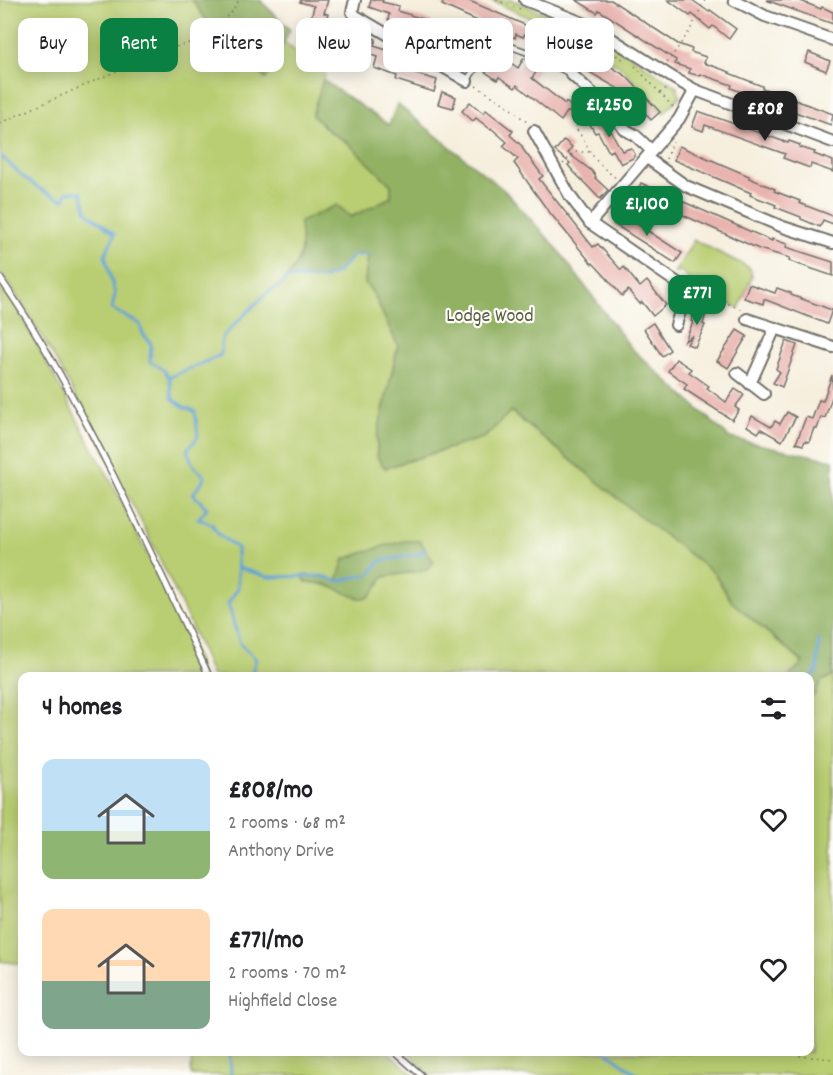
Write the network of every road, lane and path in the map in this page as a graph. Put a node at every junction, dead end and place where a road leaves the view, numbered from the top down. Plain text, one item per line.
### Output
1 (239, 0) edge
2 (355, 0) edge
3 (496, 0) edge
4 (705, 0) edge
5 (734, 0) edge
6 (524, 5) edge
7 (833, 40) edge
8 (513, 47) edge
9 (614, 53) edge
10 (626, 60) dead end
11 (634, 65) dead end
12 (662, 71) junction
13 (473, 72) edge
14 (571, 74) joint
15 (467, 81) junction
16 (671, 85) dead end
17 (695, 90) junction
18 (660, 93) junction
19 (678, 103) dead end
20 (674, 108) junction
21 (580, 120) dead end
22 (0, 123) edge
23 (674, 124) junction
24 (534, 131) joint
25 (833, 142) edge
26 (590, 152) junction
27 (650, 154) junction
28 (662, 168) junction
29 (556, 171) junction
30 (624, 184) junction
31 (590, 223) junction
32 (833, 243) edge
33 (0, 278) edge
34 (683, 289) junction
35 (747, 319) joint
36 (676, 325) dead end
37 (775, 328) junction
38 (833, 347) edge
39 (737, 373) dead end
40 (750, 384) junction
41 (764, 394) dead end
42 (207, 672) edge
43 (400, 1056) edge
44 (799, 1056) edge
45 (833, 1059) edge
46 (421, 1075) edge

1 - 22 path
2 - 15 street
3 - 6 path
4 - 12 path
5 - 7 street
6 - 12 street
8 - 14 lane
9 - 10 path
11 - 18 path
12 - 17 street
13 - 15 lane
14 - 27 street
15 - 24 path
16 - 18 path
17 - 23 street
17 - 25 street
18 - 20 path
19 - 20 path
20 - 23 path
21 - 26 path
23 - 27 street
23 - 28 path
24 - 29 street
26 - 29 path
26 - 30 path
27 - 28 street
27 - 30 street
28 - 32 street
29 - 31 street
30 - 31 street
31 - 34 street
33 - 42 lane
34 - 35 path
34 - 36 street
35 - 37 street
37 - 38 street
37 - 40 street
39 - 40 street
40 - 41 street
43 - 46 lane
44 - 45 path

